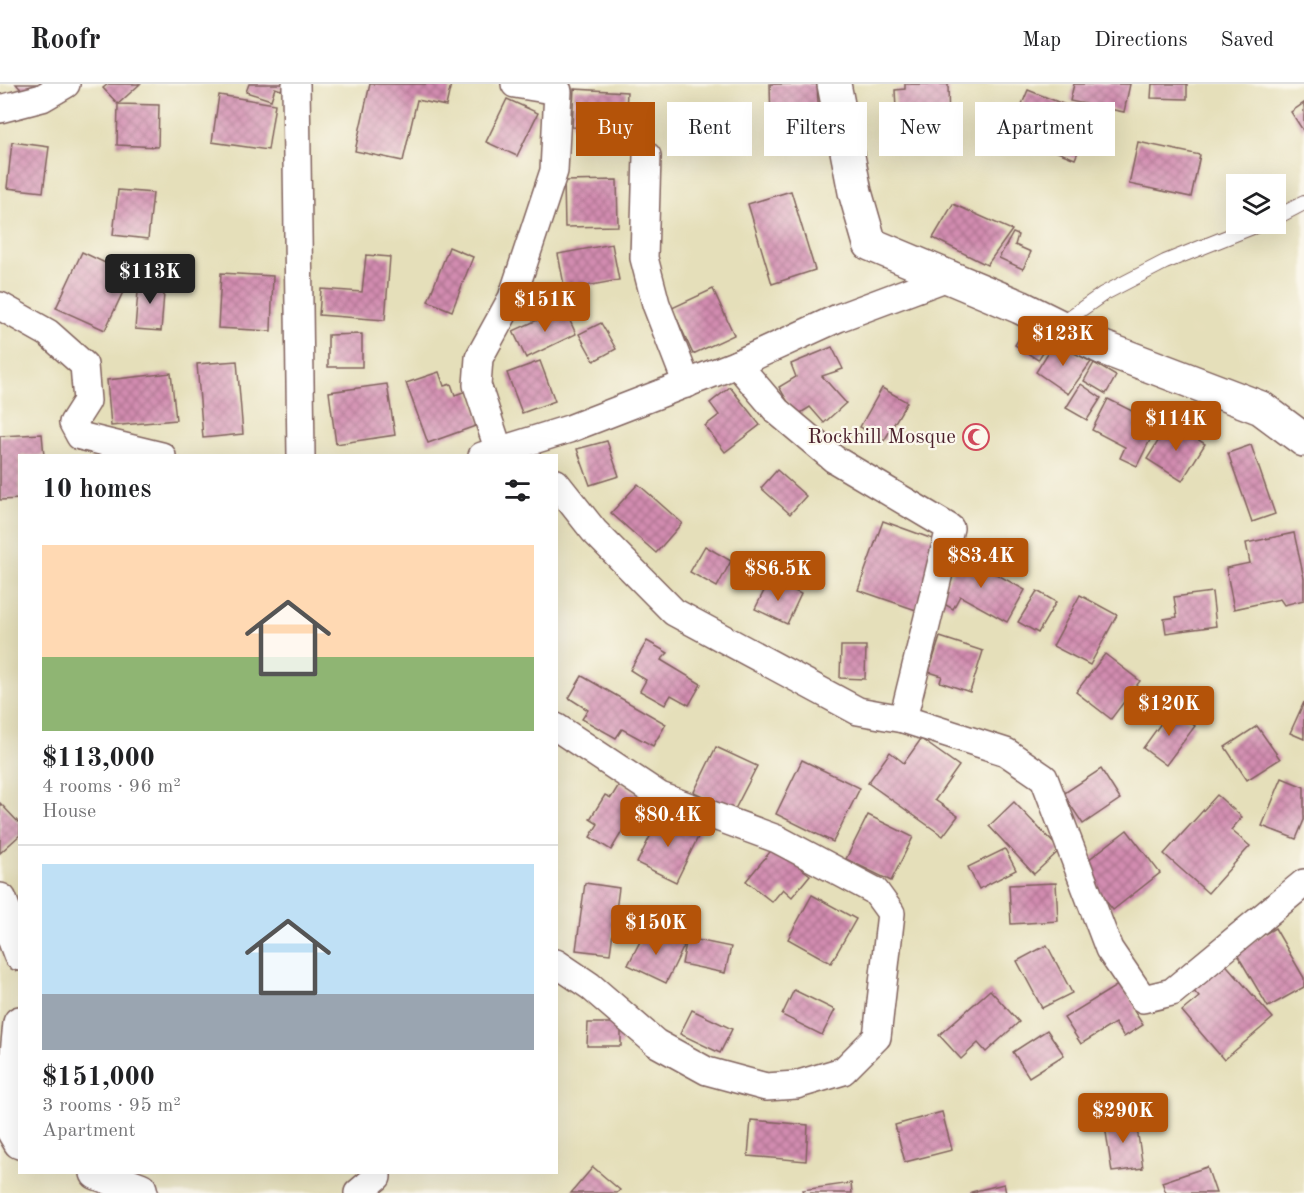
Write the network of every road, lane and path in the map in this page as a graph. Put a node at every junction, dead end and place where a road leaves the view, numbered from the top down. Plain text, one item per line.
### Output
1 (66, 84) edge
2 (296, 84) edge
3 (515, 84) edge
4 (834, 84) edge
5 (0, 109) edge
6 (647, 156) dead end
7 (1304, 203) edge
8 (1286, 212) edge
9 (1235, 234) edge
10 (945, 278) junction
11 (0, 306) edge
12 (1059, 325) junction
13 (737, 364) junction
14 (687, 384) junction
15 (1304, 440) edge
16 (530, 449) edge
17 (491, 453) edge
18 (154, 454) edge
19 (302, 454) edge
20 (558, 486) edge
21 (903, 719) junction
22 (558, 728) edge
23 (1304, 883) edge
24 (0, 900) edge
25 (18, 949) edge
26 (558, 964) edge
27 (18, 1043) edge
28 (18, 1139) edge
29 (100, 1174) edge
30 (377, 1174) edge
31 (141, 1193) edge
32 (358, 1193) edge

1 - 5 street
2 - 19 street
3 - 17 street
4 - 10 main road
6 - 14 street
7 - 8 lane
9 - 12 lane
10 - 12 main road
10 - 13 street
11 - 18 street
12 - 15 main road
13 - 14 street
13 - 21 street
14 - 16 street
16 - 17 street
20 - 21 street
21 - 23 street
22 - 26 street
24 - 25 main road
27 - 28 main road
29 - 31 main road
30 - 32 street

